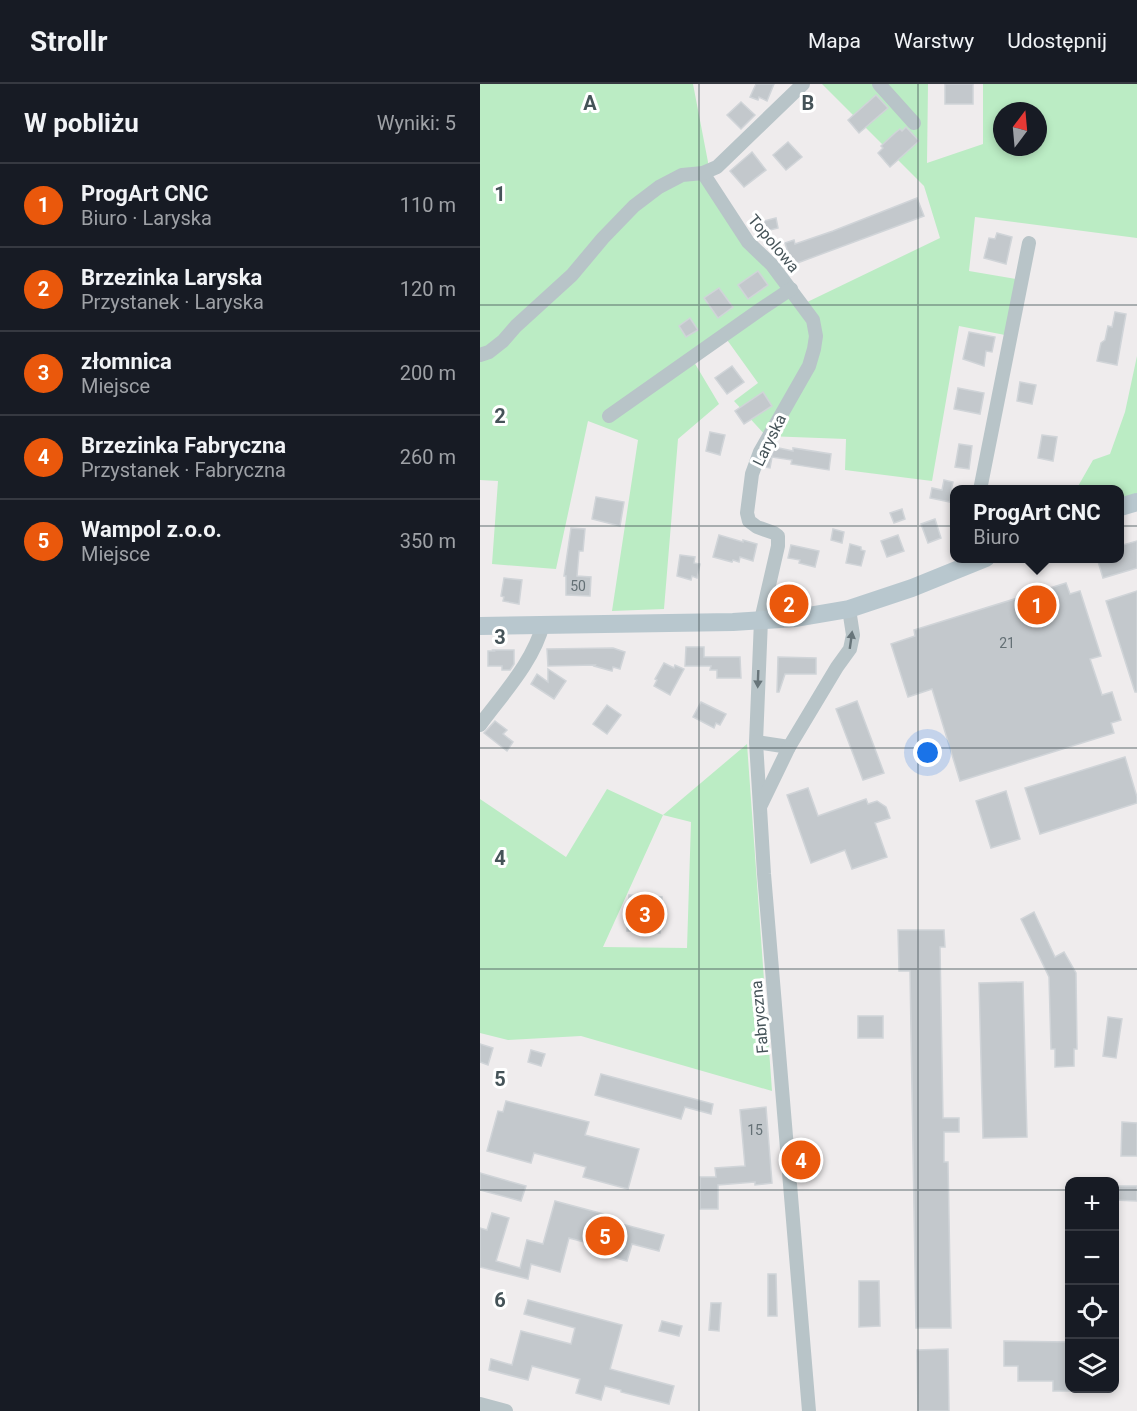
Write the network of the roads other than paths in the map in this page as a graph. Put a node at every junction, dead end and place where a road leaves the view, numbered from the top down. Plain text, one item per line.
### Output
1 (803, 84) edge
2 (879, 84) edge
3 (914, 123) dead end
4 (703, 173) junction
5 (1029, 243) dead end
6 (791, 290) junction
7 (484, 354) edge
8 (609, 416) dead end
9 (982, 485) edge
10 (969, 563) edge
11 (849, 609) junction
12 (760, 620) junction
13 (543, 624) junction
14 (480, 626) edge
15 (480, 725) edge
16 (756, 742) junction
17 (789, 747) junction
18 (759, 809) junction
19 (480, 1404) edge
20 (506, 1411) edge
21 (809, 1411) edge

1 - 4 street
2 - 3 street
4 - 6 street, Topolowa
4 - 7 street
5 - 9 street
6 - 8 street, Topolowa
6 - 12 street, Laryska
10 - 11 street
11 - 12 street
17 -> 11 street
12 - 13 street
12 -> 16 street, Fabryczna
13 - 14 street
13 - 15 street
16 - 17 street
16 - 18 street, Fabryczna
17 - 18 street
18 - 21 street, Fabryczna
19 - 20 street

